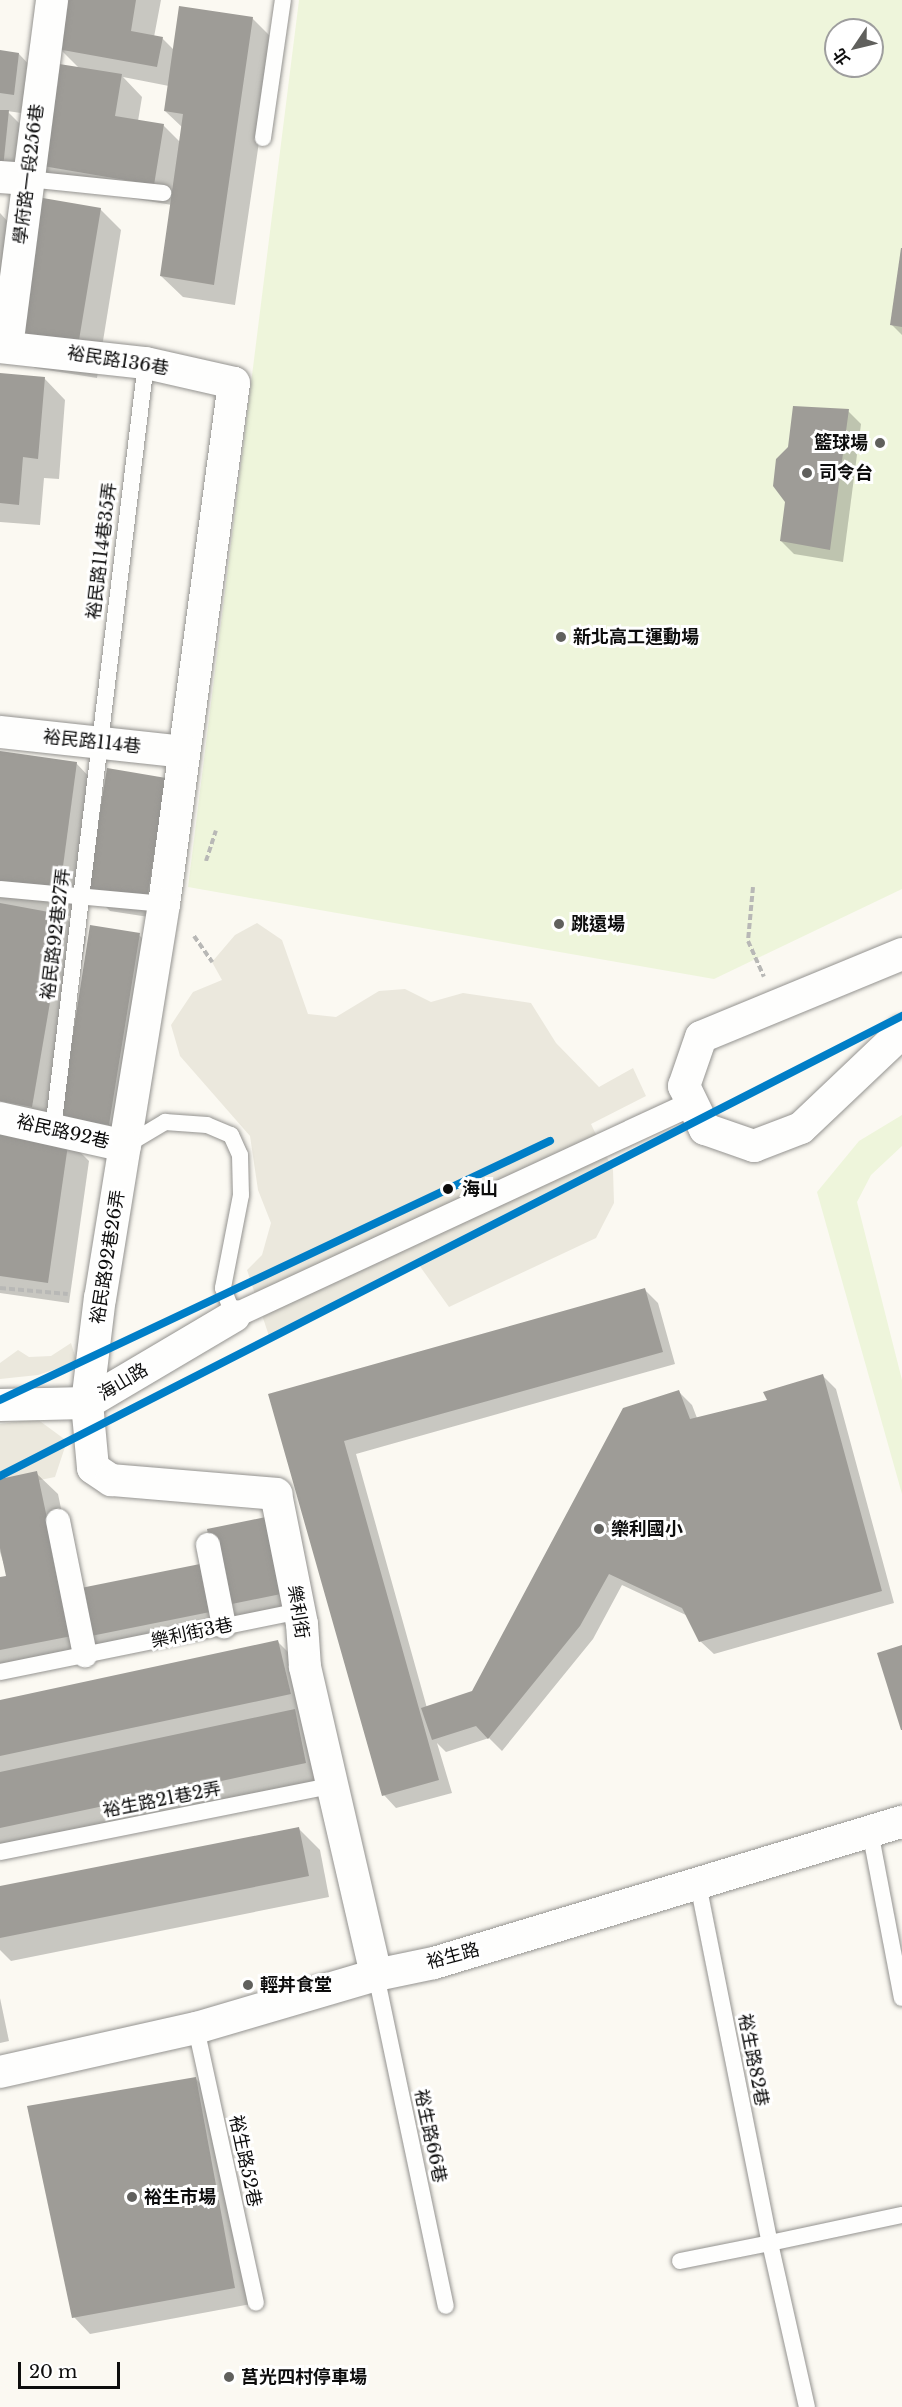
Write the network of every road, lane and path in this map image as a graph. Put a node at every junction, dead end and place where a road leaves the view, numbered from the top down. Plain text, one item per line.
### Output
1 (52, 0) edge
2 (283, 0) edge
3 (263, 138) dead end
4 (14, 178) edge
5 (163, 193) dead end
6 (3, 347) edge
7 (146, 363) junction
8 (234, 383) joint
9 (0, 732) edge
10 (97, 743) junction
11 (184, 752) junction
12 (753, 887) dead end
13 (0, 889) edge
14 (80, 895) junction
15 (164, 904) junction
16 (902, 954) edge
17 (762, 973) dead end
18 (902, 1032) edge
19 (693, 1103) junction
20 (0, 1118) edge
21 (53, 1129) junction
22 (125, 1146) junction
23 (0, 1288) edge
24 (100, 1297) junction
25 (234, 1316) junction
26 (87, 1403) junction
27 (0, 1405) edge
28 (58, 1521) dead end
29 (208, 1545) dead end
30 (299, 1611) junction
31 (224, 1626) junction
32 (85, 1655) junction
33 (0, 1672) edge
34 (331, 1786) junction
35 (902, 1822) edge
36 (870, 1831) junction
37 (0, 1852) edge
38 (698, 1884) junction
39 (376, 1975) junction
40 (902, 1998) edge
41 (196, 2028) junction
42 (0, 2072) edge
43 (902, 2215) edge
44 (770, 2243) junction
45 (680, 2261) dead end
46 (256, 2303) dead end
47 (446, 2306) dead end
48 (807, 2407) edge

1 - 4 street, 學府路一段256巷
2 - 3 lane
4 - 5 lane
4 - 6 street, 學府路一段256巷
6 - 7 street, 裕民路136巷
7 - 8 street, 裕民路136巷
7 - 10 lane, 裕民路114巷35弄
8 - 11 street, 裕民路92巷26弄
9 - 10 street, 裕民路114巷
10 - 11 street, 裕民路114巷
10 - 14 lane, 裕民路92巷27弄
11 - 15 street, 裕民路92巷26弄
12 - 17 path
13 - 14 lane
14 - 15 lane
14 - 21 lane, 裕民路92巷27弄
15 - 22 street, 裕民路92巷26弄
16 - 19 street
18 - 19 street
19 - 25 street
20 - 21 street, 裕民路92巷
21 - 22 street, 裕民路92巷
22 - 24 street, 裕民路92巷26弄
22 - 25 lane
23 - 24 path
24 - 26 street, 裕民路92巷26弄
25 - 26 street, 海山路
26 - 27 street, 海山路
26 - 30 street, 樂利街
28 - 32 street
29 - 31 street
30 - 31 lane, 樂利街3巷
30 - 34 street, 樂利街
31 - 32 lane, 樂利街3巷
32 - 33 lane, 樂利街3巷
34 - 37 lane, 裕生路21巷2弄
34 - 39 street, 樂利街
35 - 36 street, 裕生路
36 - 38 street, 裕生路
36 - 40 lane
38 - 39 street, 裕生路
38 - 44 lane, 裕生路82巷
39 - 41 street, 裕生路
39 - 47 lane, 裕生路66巷
41 - 42 street, 裕生路
41 - 46 lane, 裕生路52巷
43 - 44 lane
44 - 45 lane
44 - 48 lane, 裕生路82巷

